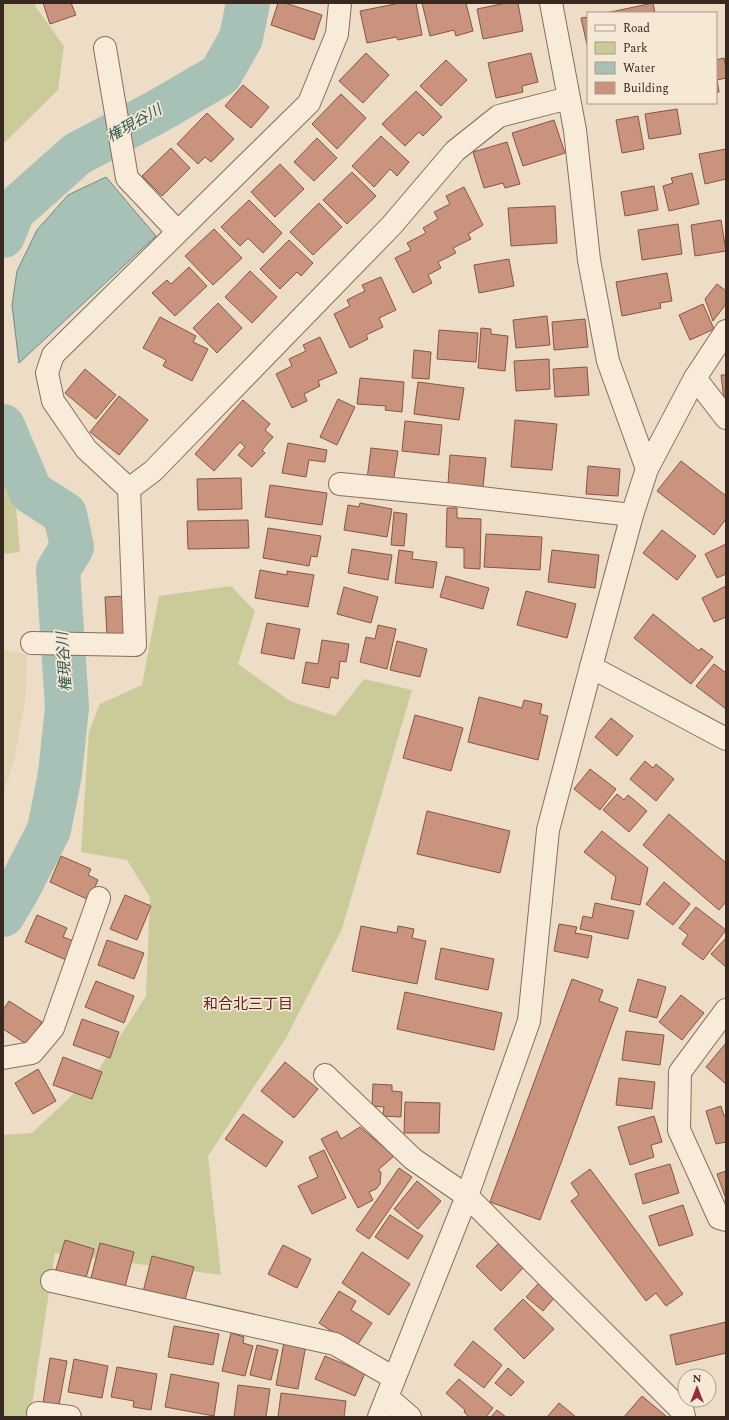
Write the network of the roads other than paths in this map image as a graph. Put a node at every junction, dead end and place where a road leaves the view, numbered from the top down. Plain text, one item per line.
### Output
1 (340, 3) edge
2 (551, 3) edge
3 (105, 48) dead end
4 (569, 98) junction
5 (178, 232) junction
6 (726, 331) edge
7 (695, 378) junction
8 (726, 418) edge
9 (647, 469) junction
10 (340, 484) dead end
11 (129, 489) junction
12 (632, 515) junction
13 (32, 643) dead end
14 (591, 667) junction
15 (726, 739) edge
16 (99, 898) dead end
17 (726, 1010) edge
18 (3, 1058) edge
19 (325, 1075) dead end
20 (467, 1196) junction
21 (726, 1220) edge
22 (52, 1281) dead end
23 (386, 1398) edge
24 (38, 1413) dead end
25 (70, 1417) edge
26 (410, 1417) edge
27 (684, 1417) edge

1 - 5 street
2 - 4 street
3 - 5 street
4 - 9 street
4 - 11 street
5 - 11 street
6 - 7 street
7 - 8 street
7 - 9 street
9 - 12 street
10 - 12 street
11 - 13 street
12 - 14 street
14 - 15 street
14 - 20 street
16 - 18 street
17 - 21 street
19 - 20 street
20 - 23 street
20 - 27 street
22 - 23 street
23 - 26 street
24 - 25 street

